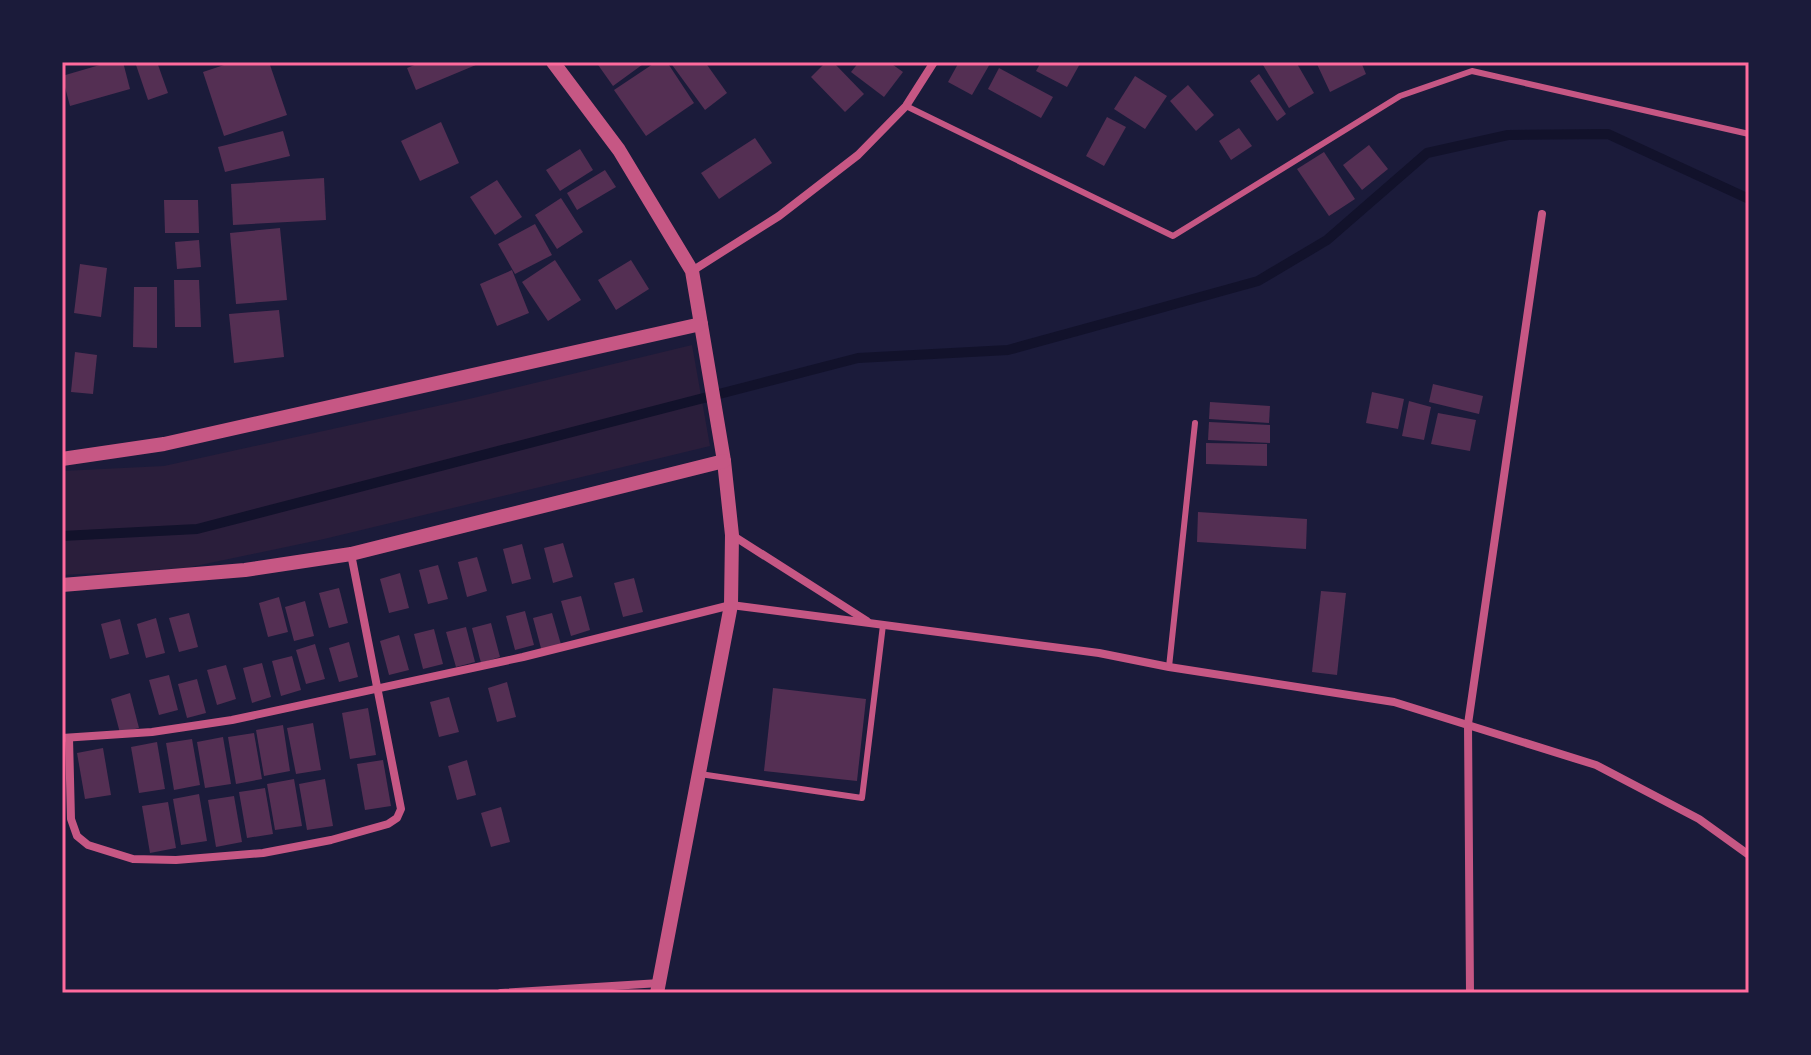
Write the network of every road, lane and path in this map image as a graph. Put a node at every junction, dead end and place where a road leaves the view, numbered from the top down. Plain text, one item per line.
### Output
1 (553, 62) edge
2 (934, 62) edge
3 (906, 106) junction
4 (1749, 134) edge
5 (1542, 214) dead end
6 (692, 271) junction
7 (701, 324) junction
8 (1195, 423) dead end
9 (62, 459) edge
10 (724, 461) junction
11 (732, 535) junction
12 (351, 554) junction
13 (62, 585) edge
14 (731, 605) junction
15 (871, 624) junction
16 (883, 625) junction
17 (1169, 667) junction
18 (377, 689) junction
19 (1468, 724) junction
20 (66, 738) edge
21 (700, 774) junction
22 (1749, 855) edge
23 (658, 988) edge
24 (501, 993) edge
25 (1470, 993) edge

1 - 6 street
2 - 3 street
3 - 4 lane
3 - 6 street
5 - 19 street
6 - 7 street
7 - 9 street
7 - 10 street
8 - 17 lane
10 - 11 street
10 - 12 street
11 - 14 street
11 - 15 street
12 - 13 street
12 - 18 street
14 - 15 street
14 - 18 street
14 - 21 street
15 - 16 street
16 - 17 street
16 - 21 lane
17 - 19 street
18 - 20 street
18 - 20 street
19 - 22 street
19 - 25 street
21 - 23 street
23 - 24 street

